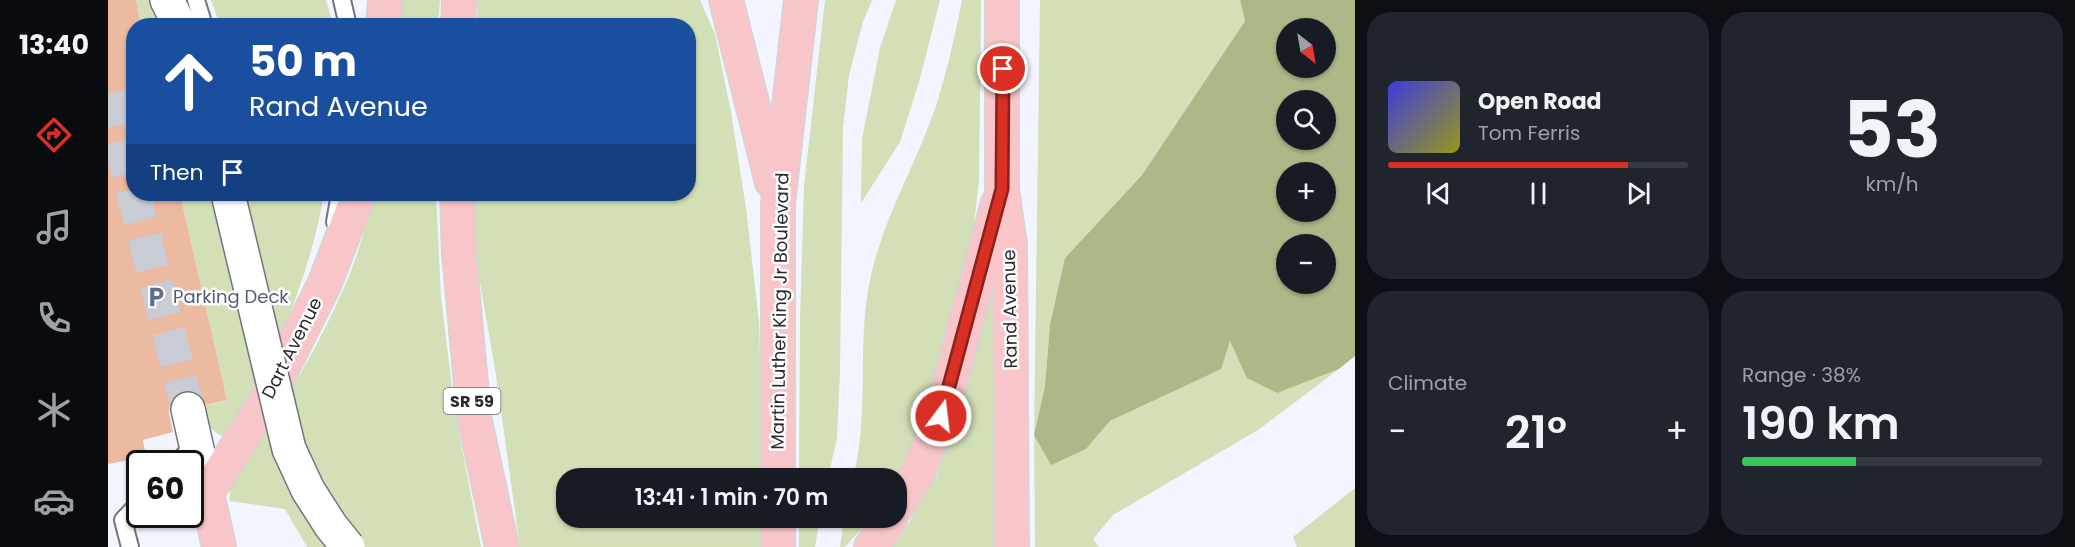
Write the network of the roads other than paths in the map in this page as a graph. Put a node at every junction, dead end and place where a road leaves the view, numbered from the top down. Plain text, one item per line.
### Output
1 (167, 0) edge
2 (196, 0) edge
3 (342, 0) edge
4 (385, 0) edge
5 (459, 0) edge
6 (726, 0) edge
7 (801, 0) edge
8 (1002, 0) edge
9 (176, 18) edge
10 (202, 18) edge
11 (346, 18) edge
12 (383, 18) edge
13 (458, 18) edge
14 (1002, 189) junction
15 (230, 201) edge
16 (339, 201) edge
17 (355, 201) edge
18 (457, 201) edge
19 (778, 204) junction
20 (324, 285) junction
21 (188, 409) tunnel mouth
22 (186, 450) edge
23 (778, 468) edge
24 (204, 488) edge
25 (907, 491) edge
26 (207, 494) junction
27 (126, 517) edge
28 (778, 528) edge
29 (884, 528) edge
30 (130, 547) edge
31 (219, 547) edge
32 (348, 547) edge
33 (502, 547) edge
34 (778, 547) edge
35 (871, 547) edge
36 (1012, 547) edge

1 - 9 street
2 - 10 lane
3 - 11 lane
4 - 12 main road
5 - 13 main road
6 - 19 main road
7 - 19 main road, Martin Luther King Jr Boulevard
8 - 14 main road, Rand Avenue
14 - 25 main road
14 - 36 main road, Rand Avenue
15 - 32 street, bridge
16 - 20 lane
17 - 20 main road, Dart Avenue
18 - 33 main road, SR 59
19 - 23 main road, Martin Luther King Jr Boulevard
20 - 26 main road, Dart Avenue
21 - 22 street
24 - 26 street
26 - 31 main road
27 - 30 lane
28 - 34 main road
29 - 35 main road

